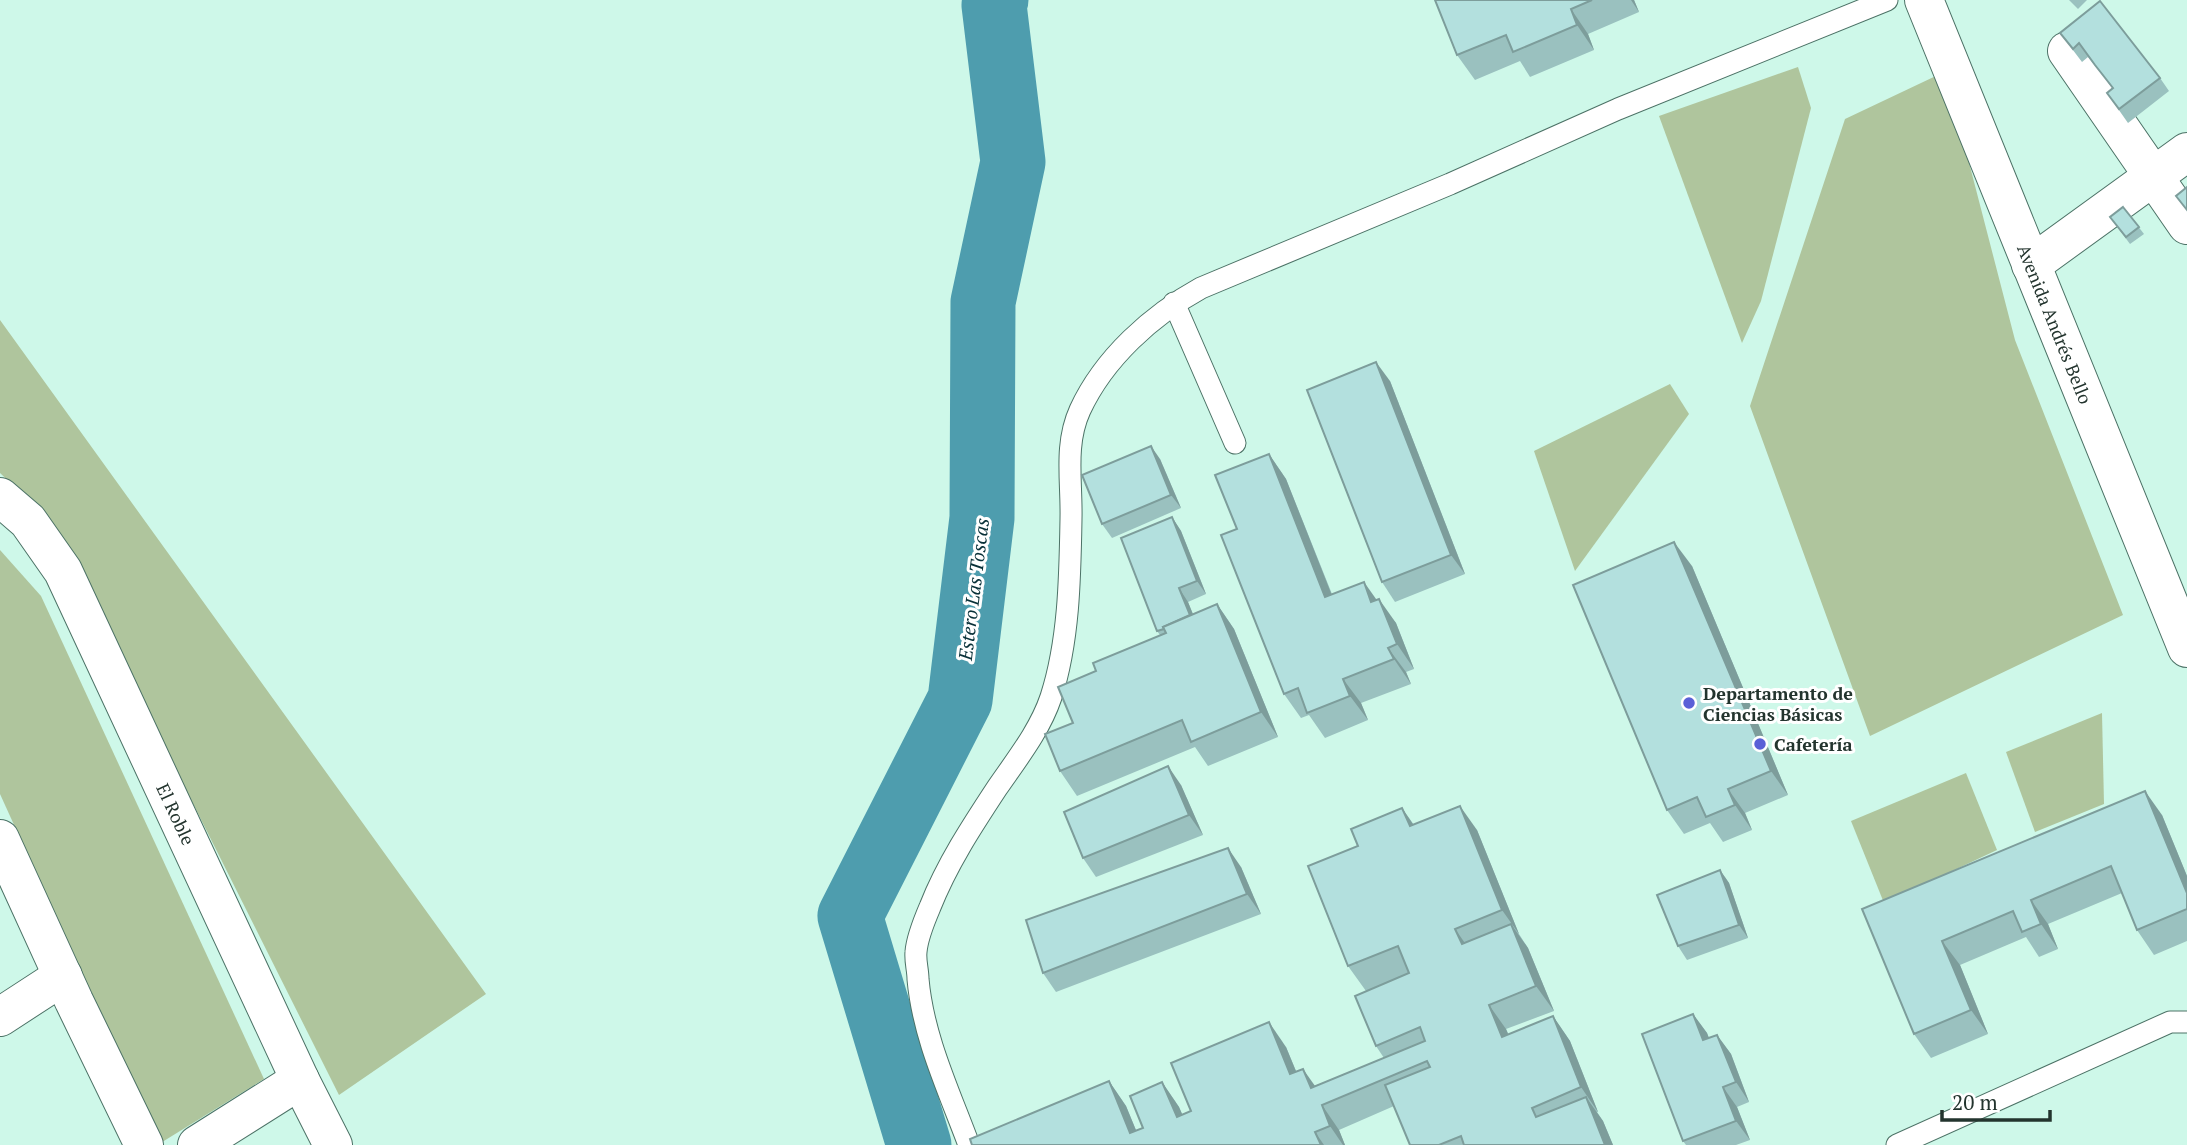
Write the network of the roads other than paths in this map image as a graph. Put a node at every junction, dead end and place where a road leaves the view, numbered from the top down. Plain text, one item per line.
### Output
1 (1887, 0) edge
2 (1924, 0) edge
3 (2067, 51) edge
4 (2187, 152) edge
5 (2153, 176) junction
6 (2187, 225) edge
7 (2031, 265) junction
8 (1174, 303) junction
9 (1235, 443) dead end
10 (0, 497) edge
11 (2187, 648) edge
12 (0, 839) edge
13 (63, 976) junction
14 (0, 1017) edge
15 (2187, 1022) edge
16 (300, 1080) junction
17 (144, 1145) edge
18 (197, 1145) edge
19 (333, 1145) edge
20 (969, 1145) edge
21 (1897, 1145) edge

1 - 8 lane
2 - 7 street, Avenida Andrés Bello
3 - 5 street
4 - 5 street
5 - 6 street
5 - 7 street
7 - 11 street, Avenida Andrés Bello
8 - 9 lane
8 - 20 lane
10 - 16 street, El Roble
12 - 13 street
13 - 14 street
13 - 17 street
15 - 21 lane
16 - 18 street
16 - 19 street, El Roble

